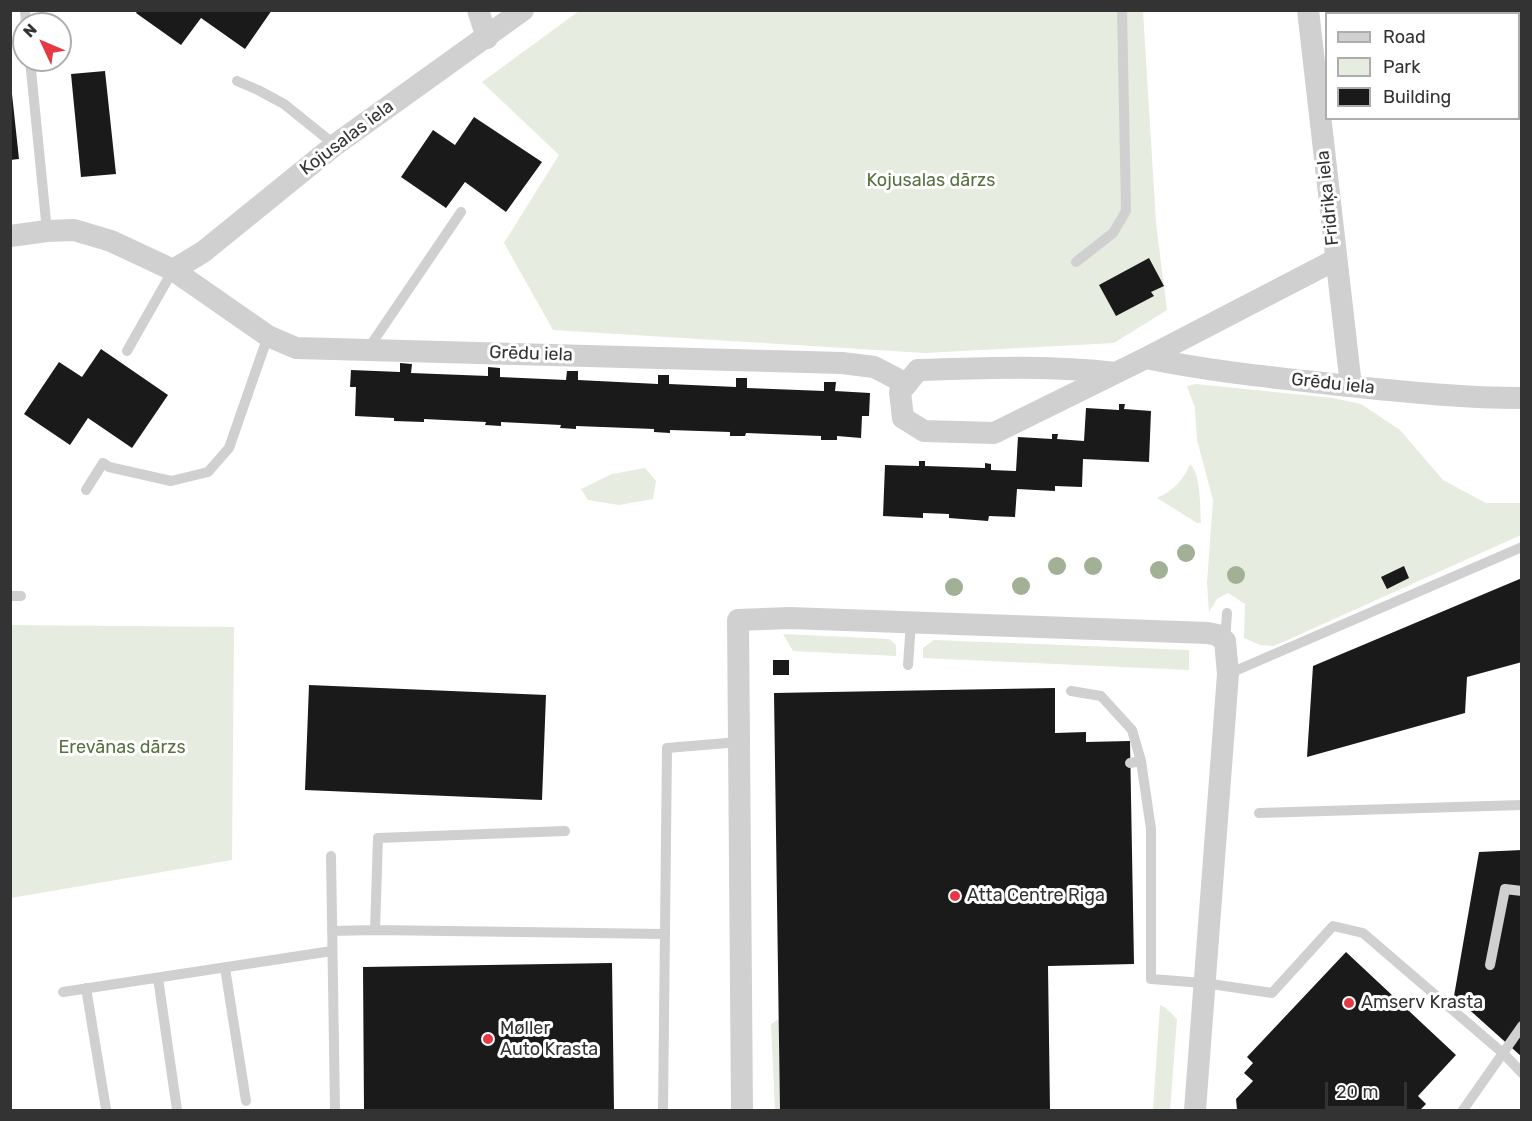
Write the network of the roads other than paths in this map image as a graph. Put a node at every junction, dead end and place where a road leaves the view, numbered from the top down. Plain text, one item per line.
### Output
1 (478, 10) edge
2 (523, 10) edge
3 (1122, 10) edge
4 (1308, 10) edge
5 (487, 38) junction
6 (31, 72) edge
7 (237, 81) dead end
8 (335, 145) junction
9 (462, 212) dead end
10 (47, 231) junction
11 (10, 236) edge
12 (1335, 260) junction
13 (1076, 262) dead end
14 (173, 270) junction
15 (268, 336) junction
16 (368, 350) junction
17 (127, 351) dead end
18 (1146, 358) junction
19 (1115, 373) junction
20 (907, 384) junction
21 (1351, 386) junction
22 (1521, 398) edge
23 (86, 490) dead end
24 (1521, 548) edge
25 (1227, 613) dead end
26 (911, 622) junction
27 (1226, 641) junction
28 (908, 665) dead end
29 (1228, 674) junction
30 (1071, 691) dead end
31 (739, 742) junction
32 (1521, 805) edge
33 (1259, 813) dead end
34 (565, 831) dead end
35 (331, 856) dead end
36 (1521, 891) edge
37 (375, 930) junction
38 (332, 932) junction
39 (664, 934) junction
40 (332, 951) junction
41 (1490, 965) dead end
42 (225, 968) junction
43 (158, 978) junction
44 (1204, 983) junction
45 (86, 988) junction
46 (63, 993) dead end
47 (1521, 1026) edge
48 (1504, 1054) junction
49 (1521, 1073) edge
50 (246, 1101) dead end
51 (106, 1109) dead end
52 (177, 1110) edge
53 (335, 1110) edge
54 (663, 1110) edge
55 (742, 1110) edge
56 (1195, 1110) edge
57 (1463, 1110) edge

1 - 5 street
2 - 5 street, Kojusalas iela
3 - 13 lane
4 - 12 street, Fridriķa iela
5 - 8 street, Kojusalas iela
6 - 10 lane
7 - 8 lane
8 - 14 street, Kojusalas iela
9 - 16 lane
10 - 11 street, Grēdu iela
10 - 14 street, Grēdu iela
12 - 18 street
12 - 21 street, Fridriķa iela
14 - 15 street, Grēdu iela
14 - 17 lane
15 - 16 street, Grēdu iela
15 - 23 lane
16 - 20 street, Grēdu iela
18 - 19 street
18 - 21 street, Grēdu iela
19 - 20 street
19 - 20 street
21 - 22 street, Grēdu iela
24 - 29 lane
25 - 27 lane
26 - 27 street
26 - 28 lane
26 - 31 street
27 - 29 street
29 - 44 street
30 - 44 lane
31 - 39 lane
31 - 55 street
32 - 33 lane
34 - 37 lane
35 - 38 lane
36 - 41 lane
37 - 38 lane
37 - 39 lane
38 - 40 lane
39 - 54 lane
40 - 42 lane
40 - 53 lane
42 - 43 lane
42 - 50 lane
43 - 45 lane
43 - 52 lane
44 - 48 lane
44 - 56 street
45 - 46 lane
45 - 51 lane
47 - 48 lane
48 - 49 lane
48 - 57 lane

